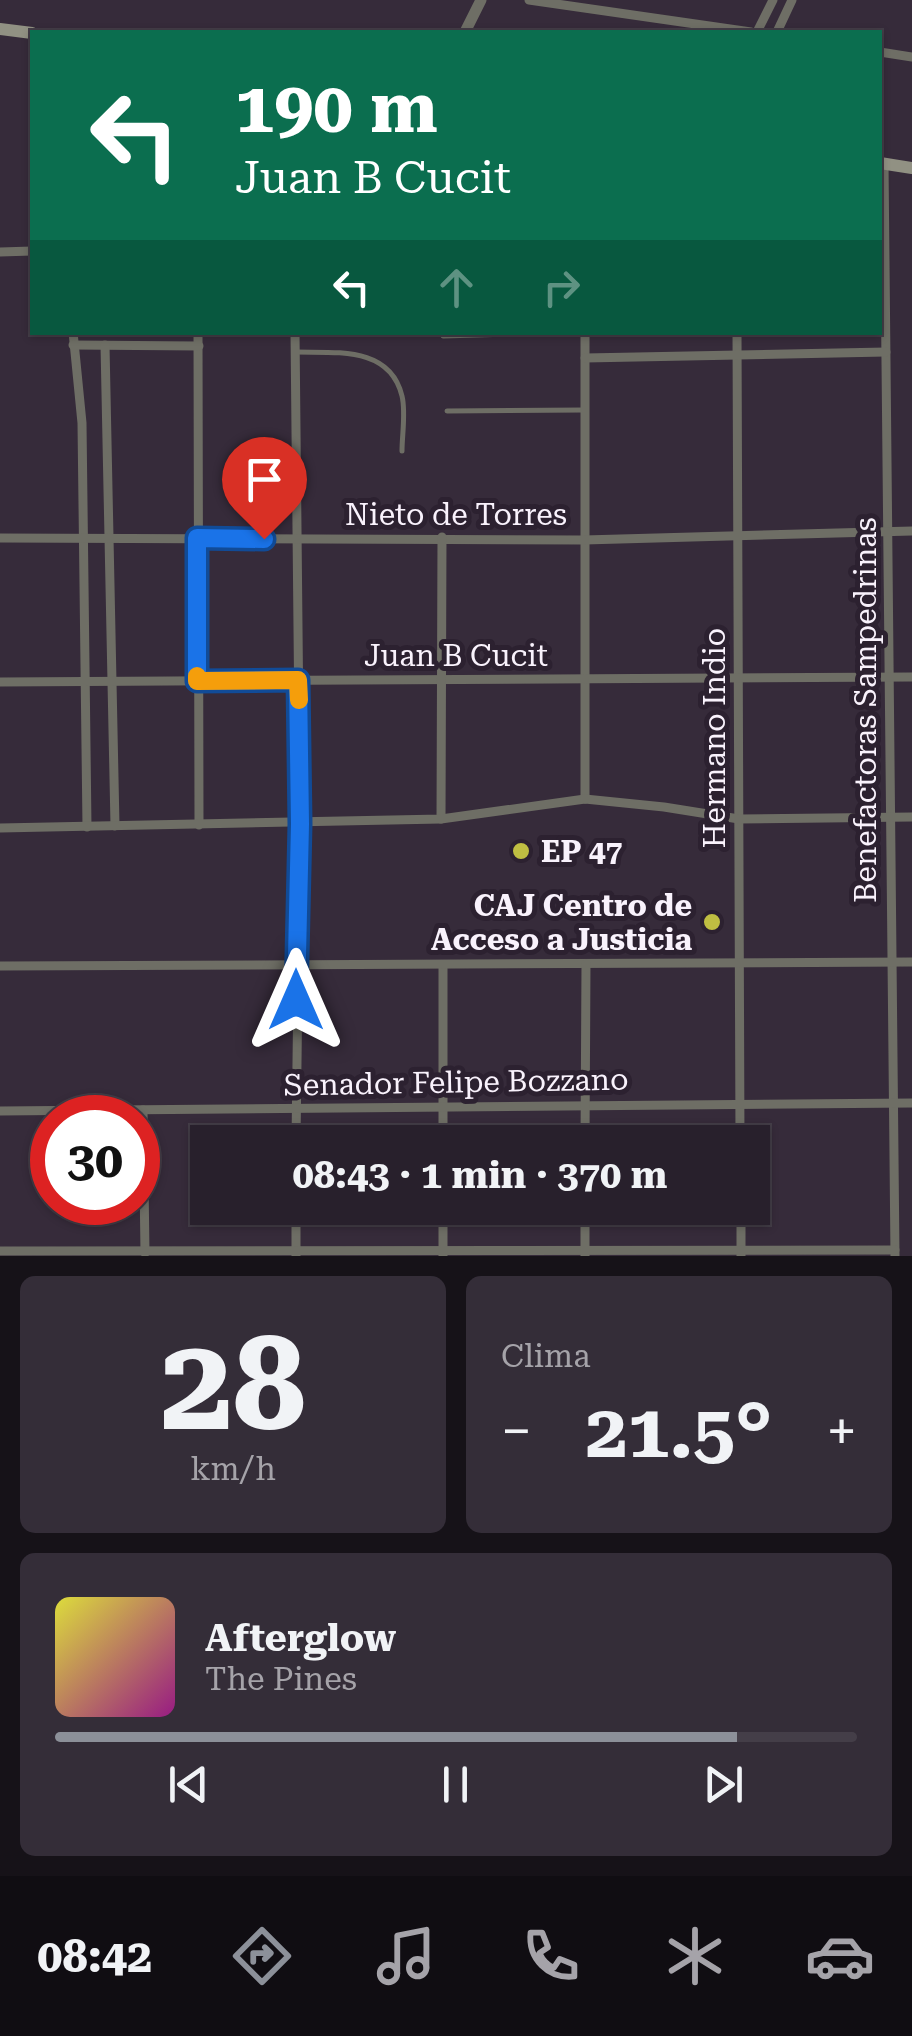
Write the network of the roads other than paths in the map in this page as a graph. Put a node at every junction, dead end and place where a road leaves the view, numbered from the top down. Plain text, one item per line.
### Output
1 (480, 0) edge
2 (529, 0) edge
3 (774, 0) edge
4 (792, 0) edge
5 (0, 29) edge
6 (466, 30) edge
7 (740, 30) edge
8 (755, 30) edge
9 (777, 30) edge
10 (30, 34) edge
11 (882, 52) edge
12 (912, 57) edge
13 (882, 164) edge
14 (912, 168) edge
15 (30, 251) edge
16 (0, 252) edge
17 (73, 335) edge
18 (198, 335) edge
19 (295, 335) edge
20 (478, 335) edge
21 (582, 335) edge
22 (736, 335) edge
23 (443, 336) dead end
24 (73, 345) junction
25 (105, 345) junction
26 (198, 346) junction
27 (295, 352) junction
28 (886, 352) junction
29 (736, 357) junction
30 (585, 358) junction
31 (584, 410) junction
32 (447, 411) dead end
33 (402, 451) dead end
34 (890, 531) junction
35 (912, 531) edge
36 (442, 537) junction
37 (0, 538) edge
38 (197, 538) junction
39 (738, 538) junction
40 (108, 539) junction
41 (83, 540) junction
42 (297, 540) junction
43 (584, 540) junction
44 (912, 677) edge
45 (583, 678) junction
46 (738, 678) junction
47 (890, 678) junction
48 (298, 680) junction
49 (197, 681) junction
50 (442, 681) junction
51 (0, 682) edge
52 (86, 682) junction
53 (113, 682) junction
54 (585, 799) junction
55 (890, 818) junction
56 (912, 818) edge
57 (441, 819) junction
58 (739, 819) junction
59 (300, 824) junction
60 (199, 825) junction
61 (115, 826) junction
62 (88, 827) junction
63 (0, 828) edge
64 (892, 962) junction
65 (912, 962) edge
66 (740, 963) junction
67 (296, 964) junction
68 (586, 964) junction
69 (443, 965) junction
70 (0, 966) edge
71 (912, 1102) edge
72 (893, 1103) junction
73 (740, 1104) junction
74 (586, 1105) junction
75 (443, 1107) junction
76 (296, 1108) junction
77 (0, 1110) edge
78 (30, 1110) edge
79 (160, 1110) edge
80 (296, 1125) edge
81 (443, 1125) edge
82 (585, 1125) edge
83 (740, 1125) edge
84 (145, 1225) edge
85 (296, 1225) edge
86 (443, 1225) edge
87 (585, 1225) edge
88 (741, 1225) edge
89 (0, 1251) edge
90 (585, 1252) edge
91 (741, 1252) edge
92 (443, 1253) edge
93 (895, 1253) edge
94 (145, 1254) edge
95 (296, 1254) edge

1 - 6 street
2 - 7 street
3 - 8 street
4 - 9 street
5 - 10 main road
11 - 12 street
13 - 14 main road
13 - 28 street, Benefactoras Sampedrinas
15 - 16 street
17 - 24 street
18 - 26 street
19 - 27 street
20 - 23 lane
21 - 30 street
22 - 29 street, Hermano Indio
24 - 25 street
24 - 41 street
25 - 26 street
25 - 40 street
26 - 38 street
27 - 33 lane
27 - 42 street
28 - 29 street
28 - 34 street, Benefactoras Sampedrinas
29 - 30 street
29 - 39 street, Hermano Indio
30 - 31 street
31 - 32 lane
31 - 43 street
34 - 35 street, Nieto de Torres
34 - 39 street, Nieto de Torres
34 - 47 street, Benefactoras Sampedrinas
36 - 42 street, Nieto de Torres
36 - 43 street, Nieto de Torres
36 - 50 street
37 - 41 street, Nieto de Torres
38 - 40 street, Nieto de Torres
38 - 42 street, Nieto de Torres
38 - 49 street
39 - 43 street, Nieto de Torres
39 - 46 street, Hermano Indio
40 - 41 street, Nieto de Torres
40 - 53 street
41 - 52 street
42 - 48 street
43 - 45 street
44 - 47 street, Juan B Cucit
45 - 46 street, Juan B Cucit
45 - 50 street, Juan B Cucit
45 - 54 street
46 - 47 street, Juan B Cucit
46 - 58 street, Hermano Indio
47 - 55 street, Benefactoras Sampedrinas
48 - 49 street, Juan B Cucit
48 - 50 street, Juan B Cucit
48 - 59 street
49 - 53 street, Juan B Cucit
49 - 60 street
50 - 57 street
51 - 52 street, Juan B Cucit
52 - 53 street, Juan B Cucit
52 - 62 street
53 - 61 street
54 - 57 street
54 - 58 street
55 - 56 street
55 - 58 street
55 - 64 street, Benefactoras Sampedrinas
57 - 59 street
58 - 66 street, Hermano Indio
59 - 60 street
59 - 67 street
60 - 61 street
61 - 62 street
62 - 63 street
64 - 65 street
64 - 66 street
64 - 72 street, Benefactoras Sampedrinas
66 - 68 street
66 - 73 street, Hermano Indio
67 - 69 street
67 - 70 street
67 - 76 street
68 - 69 street
68 - 74 street
69 - 75 street
71 - 72 street, Senador Felipe Bozzano
72 - 73 street, Senador Felipe Bozzano
72 - 93 street, Benefactoras Sampedrinas
73 - 74 street, Senador Felipe Bozzano
73 - 83 street, Hermano Indio
74 - 75 street, Senador Felipe Bozzano
74 - 82 street
75 - 76 street, Senador Felipe Bozzano
75 - 81 street
76 - 79 street, Senador Felipe Bozzano
76 - 80 street
77 - 78 street, Senador Felipe Bozzano
84 - 94 street
85 - 95 street
86 - 92 street
87 - 90 street
88 - 91 street
89 - 94 street
90 - 91 street
90 - 92 street
91 - 93 street
92 - 95 street
94 - 95 street

